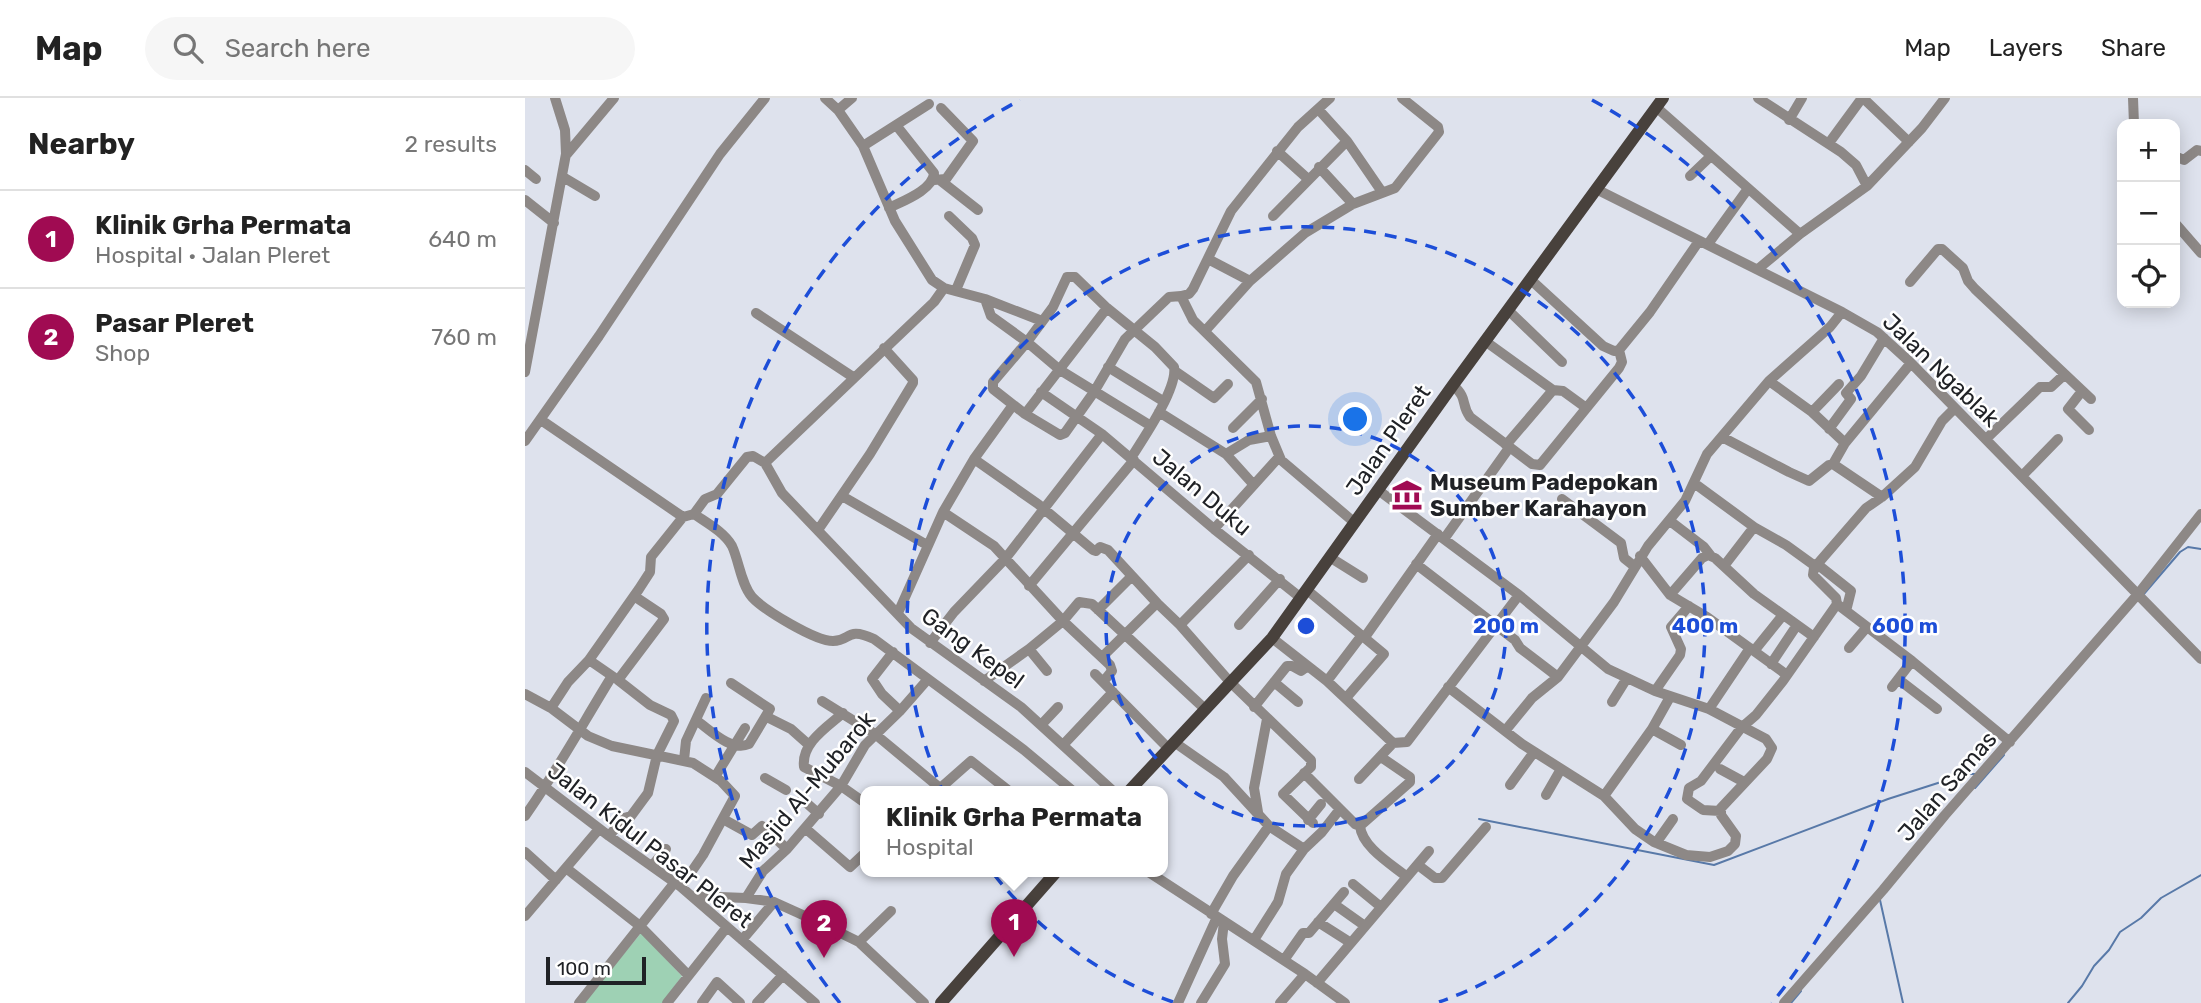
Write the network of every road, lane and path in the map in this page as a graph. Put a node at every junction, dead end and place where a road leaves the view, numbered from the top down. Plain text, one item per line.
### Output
1 (555, 98) edge
2 (614, 98) edge
3 (765, 98) edge
4 (825, 98) edge
5 (852, 98) edge
6 (1330, 98) edge
7 (1402, 98) edge
8 (1758, 98) edge
9 (1802, 98) edge
10 (1945, 98) edge
11 (2133, 98) edge
12 (1865, 99) edge
13 (929, 104) dead end
14 (1660, 106) edge
15 (941, 108) dead end
16 (1318, 109) junction
17 (838, 110) junction
18 (2134, 119) edge
19 (1789, 120) junction
20 (896, 125) junction
21 (1347, 141) junction
22 (1909, 142) junction
23 (1829, 143) junction
24 (863, 146) junction
25 (1277, 151) junction
26 (2201, 151) edge
27 (566, 154) junction
28 (1710, 156) junction
29 (2180, 158) edge
30 (1319, 167) junction
31 (525, 170) edge
32 (1690, 176) dead end
33 (563, 177) junction
34 (536, 179) dead end
35 (1308, 179) junction
36 (938, 180) junction
37 (1867, 186) junction
38 (1596, 190) junction
39 (1747, 190) junction
40 (1382, 192) junction
41 (595, 196) dead end
42 (525, 200) edge
43 (1353, 204) junction
44 (889, 208) junction
45 (978, 210) dead end
46 (949, 216) dead end
47 (1273, 216) dead end
48 (554, 223) junction
49 (2180, 228) edge
50 (1800, 234) junction
51 (1703, 242) junction
52 (2199, 247) edge
53 (1208, 259) junction
54 (1758, 269) junction
55 (1531, 280) junction
56 (1250, 281) junction
57 (1910, 282) dead end
58 (944, 288) junction
59 (956, 290) junction
60 (1181, 296) junction
61 (985, 299) junction
62 (1107, 308) junction
63 (1508, 310) junction
64 (1842, 312) junction
65 (756, 313) dead end
66 (1042, 321) junction
67 (1133, 330) junction
68 (1205, 331) junction
69 (1884, 338) junction
70 (1485, 341) junction
71 (1027, 342) junction
72 (884, 348) junction
73 (1619, 350) junction
74 (1562, 362) dead end
75 (1911, 363) junction
76 (1108, 367) junction
77 (1060, 370) junction
78 (1175, 371) junction
79 (525, 372) edge
80 (2064, 375) junction
81 (853, 377) junction
82 (1769, 381) junction
83 (1228, 384) dead end
84 (1839, 384) dead end
85 (1453, 385) junction
86 (1553, 390) junction
87 (2081, 391) junction
88 (1041, 392) junction
89 (1094, 392) junction
90 (1262, 399) junction
91 (2091, 399) dead end
92 (1163, 401) junction
93 (1013, 405) junction
94 (1585, 407) junction
95 (1955, 408) junction
96 (1159, 412) junction
97 (1812, 412) junction
98 (1025, 414) junction
99 (1077, 417) junction
100 (541, 420) junction
101 (1151, 426) junction
102 (1233, 428) dead end
103 (1829, 429) junction
104 (2089, 430) dead end
105 (1102, 434) junction
106 (1271, 436) junction
107 (1723, 437) junction
108 (1986, 439) junction
109 (2058, 439) dead end
110 (525, 440) edge
111 (1845, 443) junction
112 (1507, 447) junction
113 (1226, 454) junction
114 (1279, 457) junction
115 (974, 459) junction
116 (1132, 459) junction
117 (765, 463) junction
118 (1833, 464) junction
119 (2022, 476) junction
120 (1694, 483) junction
121 (1253, 484) junction
122 (1378, 490) junction
123 (842, 496) junction
124 (1882, 497) junction
125 (1562, 499) dead end
126 (1044, 509) junction
127 (943, 512) junction
128 (694, 514) junction
129 (2201, 514) edge
130 (683, 516) junction
131 (1670, 521) junction
132 (1355, 523) junction
133 (1754, 527) junction
134 (1214, 529) junction
135 (818, 530) junction
136 (1072, 534) junction
137 (1441, 536) junction
138 (927, 545) junction
139 (1249, 555) junction
140 (1640, 556) junction
141 (1711, 556) junction
142 (1331, 558) junction
143 (1005, 559) junction
144 (1416, 564) junction
145 (1816, 565) junction
146 (1635, 566) junction
147 (1724, 566) junction
148 (1132, 576) junction
149 (1363, 578) dead end
150 (1280, 579) junction
151 (1029, 586) junction
152 (1304, 594) junction
153 (1519, 595) junction
154 (1670, 595) junction
155 (634, 596) junction
156 (2141, 597) junction
157 (1157, 603) junction
158 (1837, 604) junction
159 (1689, 606) junction
160 (1098, 610) junction
161 (1846, 611) junction
162 (898, 613) junction
163 (1783, 615) junction
164 (1063, 621) junction
165 (1179, 625) junction
166 (1239, 625) dead end
167 (1797, 625) junction
168 (1496, 626) junction
169 (1867, 627) junction
170 (1125, 635) junction
171 (1364, 636) junction
172 (1272, 638) junction
173 (1814, 638) junction
174 (930, 643) junction
175 (1581, 646) junction
176 (1849, 648) dead end
177 (1029, 649) junction
178 (1752, 650) junction
179 (894, 652) junction
180 (1102, 657) junction
181 (2201, 659) edge
182 (589, 660) junction
183 (1912, 661) junction
184 (1771, 664) junction
185 (1308, 666) junction
186 (1047, 671) dead end
187 (1095, 674) dead end
188 (1787, 676) junction
189 (1558, 677) junction
190 (615, 678) junction
191 (1627, 678) junction
192 (928, 679) junction
193 (984, 681) junction
194 (1327, 681) junction
195 (1103, 682) junction
196 (1230, 682) junction
197 (1274, 682) junction
198 (731, 683) dead end
199 (1448, 687) junction
200 (1655, 691) junction
201 (1112, 692) junction
202 (525, 694) edge
203 (1670, 697) junction
204 (706, 698) dead end
205 (1346, 698) junction
206 (821, 701) dead end
207 (1298, 702) dead end
208 (1612, 702) dead end
209 (1058, 707) dead end
210 (1254, 707) junction
211 (551, 708) junction
212 (1205, 709) junction
213 (1709, 709) junction
214 (1937, 709) dead end
215 (900, 711) junction
216 (843, 712) junction
217 (767, 718) junction
218 (1267, 719) junction
219 (696, 720) junction
220 (1041, 725) junction
221 (745, 728) dead end
222 (1741, 728) junction
223 (1652, 729) junction
224 (577, 730) junction
225 (1505, 731) junction
226 (875, 734) junction
227 (2010, 742) junction
228 (1393, 743) junction
229 (809, 745) junction
230 (1063, 745) junction
231 (1171, 745) junction
232 (733, 746) junction
233 (1681, 746) dead end
234 (1534, 752) junction
235 (657, 755) junction
236 (1381, 757) junction
237 (684, 760) junction
238 (1561, 769) junction
239 (1720, 769) dead end
240 (525, 772) edge
241 (1304, 773) junction
242 (715, 777) junction
243 (765, 778) dead end
244 (1359, 779) dead end
245 (1744, 782) junction
246 (1510, 785) dead end
247 (841, 786) junction
248 (935, 786) edge
249 (942, 786) edge
250 (1003, 786) edge
251 (1067, 786) edge
252 (1108, 786) edge
253 (1134, 786) edge
254 (545, 787) junction
255 (786, 790) dead end
256 (1546, 795) dead end
257 (1604, 796) junction
258 (802, 799) dead end
259 (860, 799) edge
260 (1321, 804) dead end
261 (1340, 809) junction
262 (1720, 811) junction
263 (819, 814) junction
264 (525, 816) edge
265 (1260, 817) junction
266 (1673, 818) dead end
267 (723, 819) junction
268 (1269, 826) junction
269 (1360, 826) junction
270 (1486, 827) dead end
271 (805, 828) junction
272 (599, 829) junction
273 (609, 836) junction
274 (1656, 843) junction
275 (666, 849) dead end
276 (787, 849) junction
277 (1304, 849) junction
278 (1429, 851) dead end
279 (529, 855) edge
280 (860, 858) edge
281 (1418, 865) junction
282 (653, 866) junction
283 (525, 867) edge
284 (566, 868) junction
285 (1052, 877) edge
286 (1156, 877) edge
287 (1407, 877) junction
288 (556, 880) junction
289 (678, 884) junction
290 (1353, 884) dead end
291 (1344, 892) dead end
292 (692, 896) junction
293 (746, 898) junction
294 (774, 902) junction
295 (1334, 904) junction
296 (1381, 908) junction
297 (891, 911) dead end
298 (525, 916) edge
299 (1217, 918) junction
300 (1318, 922) junction
301 (640, 926) junction
302 (1365, 926) junction
303 (727, 927) junction
304 (742, 940) junction
305 (1254, 940) junction
306 (859, 942) junction
307 (1351, 943) junction
308 (1284, 960) junction
309 (1305, 974) junction
310 (688, 975) junction
311 (783, 975) junction
312 (1317, 983) junction
313 (670, 1002) edge
314 (579, 1003) edge
315 (702, 1003) edge
316 (740, 1003) edge
317 (757, 1003) edge
318 (815, 1003) edge
319 (924, 1003) edge
320 (941, 1003) edge
321 (1178, 1003) edge
322 (1201, 1003) edge
323 (1280, 1003) edge
324 (1345, 1003) edge
325 (1784, 1003) edge

1 - 27 street
2 - 27 street
3 - 100 street
4 - 17 street
5 - 17 street
6 - 16 street
7 - 40 street
8 - 19 street
9 - 19 street
10 - 22 street
11 - 18 street
12 - 22 street
12 - 23 street
13 - 20 street
14 - 28 street
14 - 38 main road, Jalan Pleret
15 - 36 street
16 - 21 street
16 - 25 street
17 - 24 street
19 - 23 street
20 - 24 street
20 - 36 street
21 - 30 street
21 - 40 street
22 - 37 street
23 - 37 street
24 - 44 street
25 - 35 street
25 - 53 street
26 - 29 street
27 - 33 street
28 - 32 street
28 - 39 street
30 - 35 street
30 - 43 street
31 - 34 street
33 - 41 street
33 - 48 street
35 - 47 street
36 - 44 street
36 - 45 street
37 - 50 street
38 - 51 street, Jalan Ngablak
38 - 55 main road, Jalan Pleret
39 - 50 street
39 - 51 street
40 - 43 street
42 - 48 street
43 - 56 street
44 - 58 street
46 - 59 street
48 - 79 street
49 - 52 street
50 - 54 street
51 - 54 street, Jalan Ngablak
51 - 73 street
53 - 56 street
53 - 60 street
54 - 64 street, Jalan Ngablak
55 - 63 main road, Jalan Pleret
55 - 73 street
56 - 68 street
57 - 80 street
58 - 59 street
58 - 72 street
59 - 61 street
60 - 67 street
60 - 68 street
61 - 66 street
61 - 71 street
62 - 66 street
62 - 67 street
62 - 77 street
63 - 70 main road, Jalan Pleret
63 - 74 street
64 - 69 street, Jalan Ngablak
64 - 82 street
65 - 81 street
66 - 71 street
67 - 76 street
67 - 78 street
68 - 90 street
69 - 75 street, Jalan Ngablak
69 - 103 street
70 - 85 main road, Jalan Pleret
70 - 86 street
71 - 77 street
71 - 93 street
72 - 81 street
72 - 123 street
73 - 94 street
75 - 95 street, Jalan Ngablak
75 - 111 street
76 - 89 street
76 - 92 street
77 - 88 street
77 - 89 street
78 - 83 street
78 - 92 street
80 - 87 street
80 - 108 street
81 - 117 street
82 - 97 street
82 - 107 street
84 - 97 street
85 - 112 street
85 - 122 main road, Jalan Pleret
86 - 94 street
86 - 112 street
87 - 91 street
87 - 104 street
88 - 98 street
88 - 99 street, Jalan Duku
89 - 99 street
89 - 101 street
90 - 102 street
90 - 106 street
92 - 96 street
93 - 98 street
93 - 115 street
94 - 112 street
95 - 108 street, Jalan Ngablak
95 - 124 street
96 - 101 street
96 - 113 street
97 - 103 street
98 - 99 street
99 - 105 street, Jalan Duku
100 - 110 street
100 - 130 street
101 - 116 street
103 - 111 street
105 - 116 street, Jalan Duku
105 - 126 street
106 - 113 street
106 - 114 street
107 - 118 street
107 - 120 street
108 - 119 street, Jalan Ngablak
109 - 119 street
111 - 118 street
112 - 137 street
113 - 121 street
114 - 121 street
114 - 132 street
115 - 126 street
115 - 127 street
116 - 134 street, Jalan Duku
116 - 136 street
117 - 128 street
117 - 135 street, Gang Kepel
118 - 124 street
119 - 156 street, Jalan Ngablak
120 - 131 street
120 - 133 street
121 - 134 street
122 - 132 main road, Jalan Pleret
122 - 137 street
123 - 135 street
123 - 138 street
124 - 145 street
125 - 146 street
126 - 136 street
126 - 143 street
127 - 138 street
127 - 143 street
128 - 130 street
128 - 179 street
129 - 156 street, Jalan Samas
130 - 155 street
131 - 140 street
131 - 141 street
132 - 142 main road, Jalan Pleret
133 - 145 street
133 - 147 street
134 - 139 street, Jalan Duku
135 - 162 street, Gang Kepel
136 - 148 street
136 - 151 street
137 - 144 street
137 - 153 street
138 - 162 street
139 - 150 street, Jalan Duku
139 - 165 street
140 - 146 street
140 - 154 street
141 - 147 street
141 - 154 street
142 - 149 street
142 - 152 main road, Jalan Pleret
143 - 151 street
143 - 174 street
144 - 168 street
144 - 171 street
145 - 158 street
145 - 161 street
146 - 175 street
147 - 163 street
148 - 157 street
148 - 160 street
150 - 152 street, Jalan Duku
150 - 166 street
151 - 164 street
152 - 171 street, Jalan Duku
152 - 172 main road, Jalan Pleret
153 - 168 street
153 - 175 street
154 - 159 street
155 - 182 street
155 - 190 street
156 - 181 street, Jalan Ngablak
156 - 227 street, Jalan Samas
157 - 165 street
157 - 170 street
158 - 161 street
158 - 173 street
159 - 178 street
159 - 200 street
160 - 164 street
160 - 170 street
161 - 169 street
162 - 174 street, Gang Kepel
163 - 167 street
163 - 178 street
164 - 177 street
164 - 180 street
165 - 196 street
167 - 173 street
167 - 184 street
168 - 189 street
168 - 199 street
169 - 176 street
169 - 183 street
170 - 180 street
170 - 212 street
171 - 194 street
171 - 205 street
172 - 185 street
172 - 196 main road, Jalan Pleret
173 - 188 street
174 - 193 street, Gang Kepel
175 - 189 street
175 - 191 street
177 - 186 street
177 - 193 street
178 - 184 street
178 - 213 street
179 - 192 street
179 - 215 street
180 - 195 street
182 - 190 street
182 - 211 street
183 - 214 street
183 - 227 street
184 - 188 street
185 - 194 street
185 - 197 street
187 - 195 street
188 - 222 street
189 - 225 street
190 - 224 street
190 - 235 street
191 - 200 street
191 - 208 street
192 - 215 street, Masjid Al-Mubarok
192 - 251 street
193 - 220 street, Gang Kepel
194 - 205 street
195 - 201 street
196 - 210 street
196 - 212 main road, Jalan Pleret
197 - 207 street
197 - 210 street
198 - 217 street
199 - 225 street
199 - 228 street
200 - 203 street
201 - 230 street
201 - 231 street
202 - 211 street
203 - 213 street
203 - 223 street
204 - 219 street
205 - 228 street
206 - 216 street
209 - 220 street
210 - 218 street
211 - 224 street
212 - 231 main road, Jalan Pleret
213 - 222 street
215 - 226 street, Masjid Al-Mubarok
216 - 226 street
216 - 229 street
217 - 229 street
217 - 232 street
218 - 241 street
218 - 265 street
219 - 232 street
219 - 237 street
220 - 230 street, Gang Kepel
221 - 232 street
222 - 245 street
222 - 262 street
223 - 233 street
223 - 257 street
224 - 235 street
224 - 254 street
225 - 234 street
226 - 247 street, Masjid Al-Mubarok
226 - 248 street
227 - 325 street, Jalan Samas
228 - 236 street
229 - 247 street
230 - 252 street, Gang Kepel
231 - 253 main road, Jalan Pleret
231 - 265 street
232 - 242 street
234 - 238 street
234 - 246 street
235 - 237 street
235 - 273 street
236 - 244 street
236 - 269 street
237 - 242 street
238 - 256 street
238 - 257 street
239 - 245 street
240 - 254 street, Jalan Kidul Pasar Pleret
241 - 260 street
241 - 261 street
242 - 267 street
243 - 255 street
245 - 262 street
247 - 259 street
247 - 263 street, Masjid Al-Mubarok
249 - 250 street
254 - 264 street
254 - 272 street, Jalan Kidul Pasar Pleret
257 - 274 street
258 - 263 street
261 - 269 street
261 - 277 street
262 - 274 street
263 - 271 street, Masjid Al-Mubarok
265 - 268 street
266 - 274 street
267 - 276 street
267 - 289 street
268 - 277 street
268 - 299 street
269 - 287 street
270 - 281 street
271 - 276 street, Masjid Al-Mubarok
271 - 280 street
272 - 273 street, Jalan Kidul Pasar Pleret
272 - 284 street
273 - 282 street, Jalan Kidul Pasar Pleret
275 - 282 street
276 - 293 street, Masjid Al-Mubarok
277 - 305 street
278 - 281 street
279 - 283 street
279 - 288 street
281 - 287 street
282 - 289 street, Jalan Kidul Pasar Pleret
284 - 288 street
284 - 301 street
285 - 320 main road
286 - 299 street
287 - 296 street
288 - 298 street
289 - 292 street, Jalan Kidul Pasar Pleret
289 - 301 street
290 - 296 street
291 - 295 street
292 - 293 street
292 - 303 street, Jalan Kidul Pasar Pleret
293 - 294 street
294 - 304 street
294 - 306 street
295 - 300 street
295 - 302 street
296 - 302 street
297 - 306 street
299 - 305 street
299 - 321 street
299 - 322 street
300 - 307 street
300 - 308 street
301 - 310 street
301 - 314 street
302 - 307 street
303 - 304 street, Jalan Kidul Pasar Pleret
303 - 310 street
304 - 311 street, Jalan Kidul Pasar Pleret
305 - 308 street
306 - 319 street
307 - 312 street
308 - 309 street
309 - 312 street
309 - 323 street
310 - 313 street
311 - 317 street
311 - 318 street, Jalan Kidul Pasar Pleret
312 - 324 street
315 - 316 street

